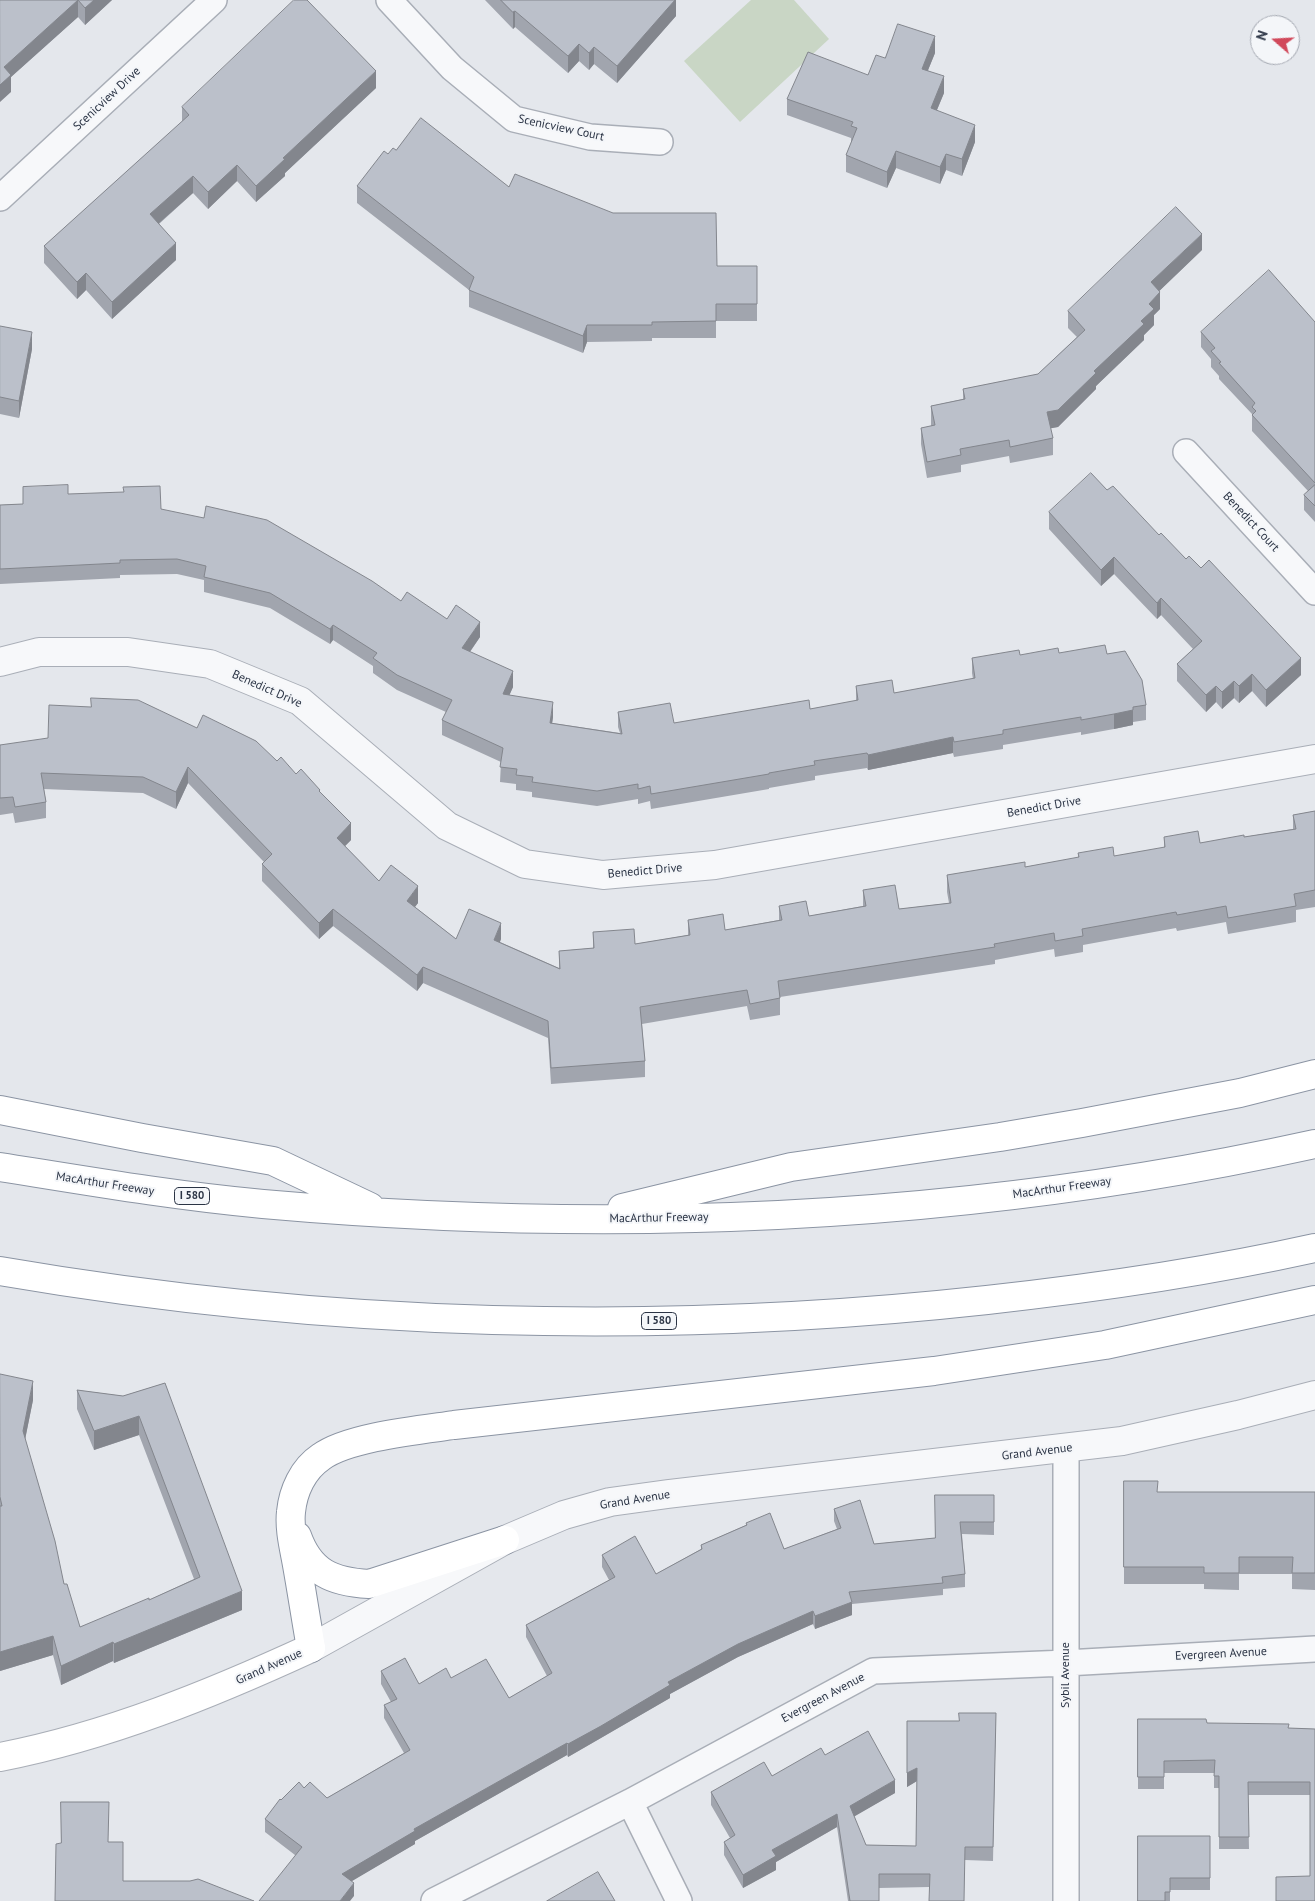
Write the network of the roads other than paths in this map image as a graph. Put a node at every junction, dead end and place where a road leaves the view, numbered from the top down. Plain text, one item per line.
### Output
1 (214, 0) edge
2 (389, 0) edge
3 (660, 142) dead end
4 (0, 198) edge
5 (1186, 452) dead end
6 (1315, 592) edge
7 (0, 662) edge
8 (1315, 759) edge
9 (1315, 1074) edge
10 (0, 1110) edge
11 (1315, 1144) edge
12 (0, 1167) edge
13 (385, 1214) junction
14 (578, 1219) junction
15 (1315, 1248) edge
16 (0, 1271) edge
17 (1315, 1300) edge
18 (1315, 1395) edge
19 (1066, 1449) junction
20 (291, 1513) junction
21 (505, 1540) junction
22 (311, 1648) junction
23 (1315, 1649) edge
24 (1066, 1662) junction
25 (0, 1757) edge
26 (630, 1802) junction
27 (434, 1901) edge
28 (679, 1901) edge
29 (1066, 1901) edge

1 - 4 street, Scenicview Drive
2 - 3 street, Scenicview Court
5 - 6 street, Benedict Court
7 - 8 street, Benedict Drive
9 - 14 main road
10 - 13 main road
11 - 14 main road, MacArthur Freeway / I 580
12 - 13 main road, MacArthur Freeway / I 580
13 - 14 main road, MacArthur Freeway / I 580
15 - 16 main road, I 580
17 - 20 main road
18 - 19 street, Grand Avenue
19 - 21 street, Grand Avenue
19 - 24 street, Sybil Avenue
20 - 21 main road
20 - 22 main road
21 - 22 street, Grand Avenue
22 - 25 main road, Grand Avenue
23 - 24 street, Evergreen Avenue
24 - 26 street, Evergreen Avenue
24 - 29 street, Sybil Avenue
26 - 27 street, Evergreen Avenue
26 - 28 street

